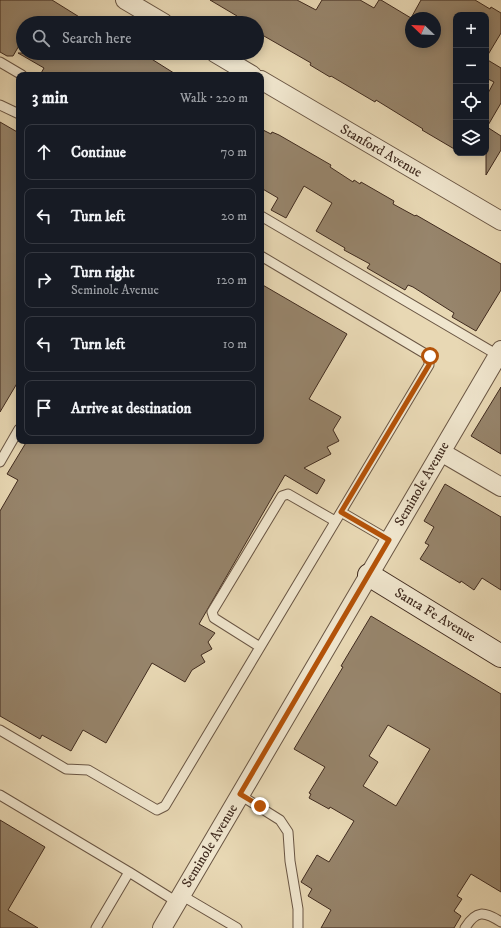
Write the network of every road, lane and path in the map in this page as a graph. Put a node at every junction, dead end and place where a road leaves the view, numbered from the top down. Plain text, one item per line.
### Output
1 (125, 0) edge
2 (152, 16) edge
3 (227, 60) edge
4 (0, 62) edge
5 (17, 72) edge
6 (247, 72) edge
7 (264, 82) edge
8 (0, 105) edge
9 (16, 113) edge
10 (264, 218) edge
11 (501, 221) edge
12 (264, 258) edge
13 (500, 354) edge
14 (16, 434) edge
15 (441, 452) junction
16 (0, 462) edge
17 (501, 487) edge
18 (341, 512) junction
19 (335, 521) junction
20 (389, 540) junction
21 (369, 575) junction
22 (260, 647) junction
23 (501, 656) edge
24 (0, 730) edge
25 (240, 794) junction
26 (0, 795) edge
27 (129, 872) junction
28 (179, 898) junction
29 (501, 922) edge
30 (96, 928) edge
31 (162, 928) edge
32 (237, 928) edge
33 (298, 928) edge
34 (465, 928) edge

1 - 2 street
3 - 6 street
4 - 5 lane
7 - 11 street, Stanford Avenue
8 - 9 lane
10 - 13 lane
12 - 18 lane
13 - 15 street, Seminole Avenue
14 - 16 lane
15 - 17 street
15 - 20 street, Seminole Avenue
18 - 19 lane
18 - 20 lane
19 - 22 lane
19 - 22 lane
20 - 21 street, Seminole Avenue
21 - 23 street, Santa Fe Avenue
21 - 25 street, Seminole Avenue
22 - 24 lane
25 - 28 street, Seminole Avenue
25 - 33 lane
26 - 27 lane
27 - 28 lane
27 - 30 lane
28 - 31 street, Seminole Avenue
28 - 32 lane
29 - 34 lane

